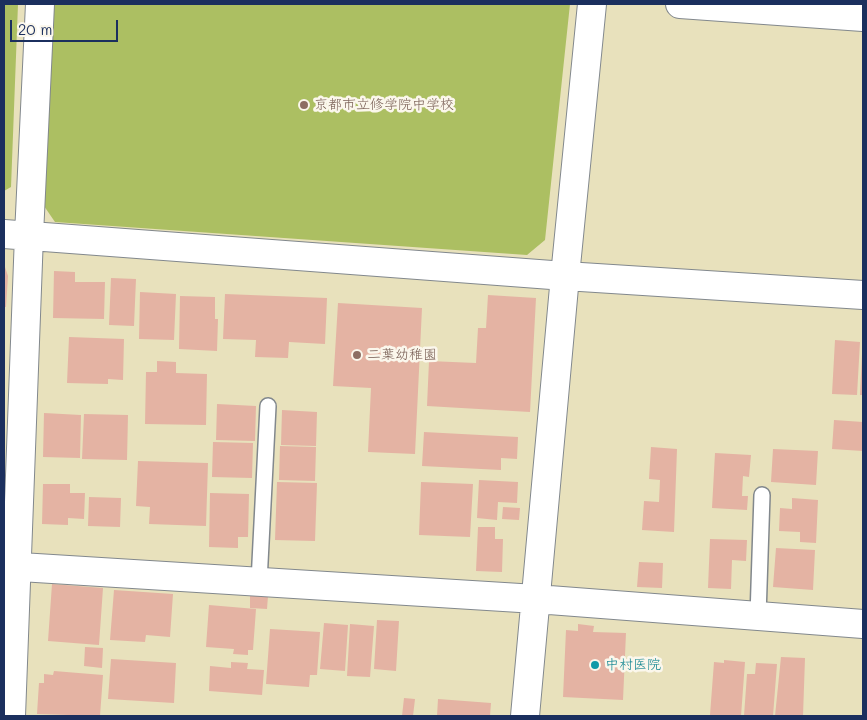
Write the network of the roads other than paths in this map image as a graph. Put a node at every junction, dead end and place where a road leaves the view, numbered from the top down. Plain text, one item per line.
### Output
1 (40, 4) edge
2 (592, 4) edge
3 (680, 4) edge
4 (863, 17) edge
5 (16, 235) edge
6 (565, 276) junction
7 (863, 295) edge
8 (14, 396) edge
9 (268, 406) dead end
10 (762, 495) dead end
11 (10, 566) edge
12 (259, 582) junction
13 (536, 599) junction
14 (758, 616) junction
15 (863, 624) edge
16 (11, 716) edge
17 (526, 716) edge

1 - 5 street
2 - 6 street
3 - 4 street
5 - 6 street
5 - 8 street
6 - 7 street
6 - 13 street
8 - 11 street
9 - 12 lane
10 - 14 lane
11 - 12 street
11 - 16 street
12 - 13 street
13 - 14 street
13 - 17 street
14 - 15 street

